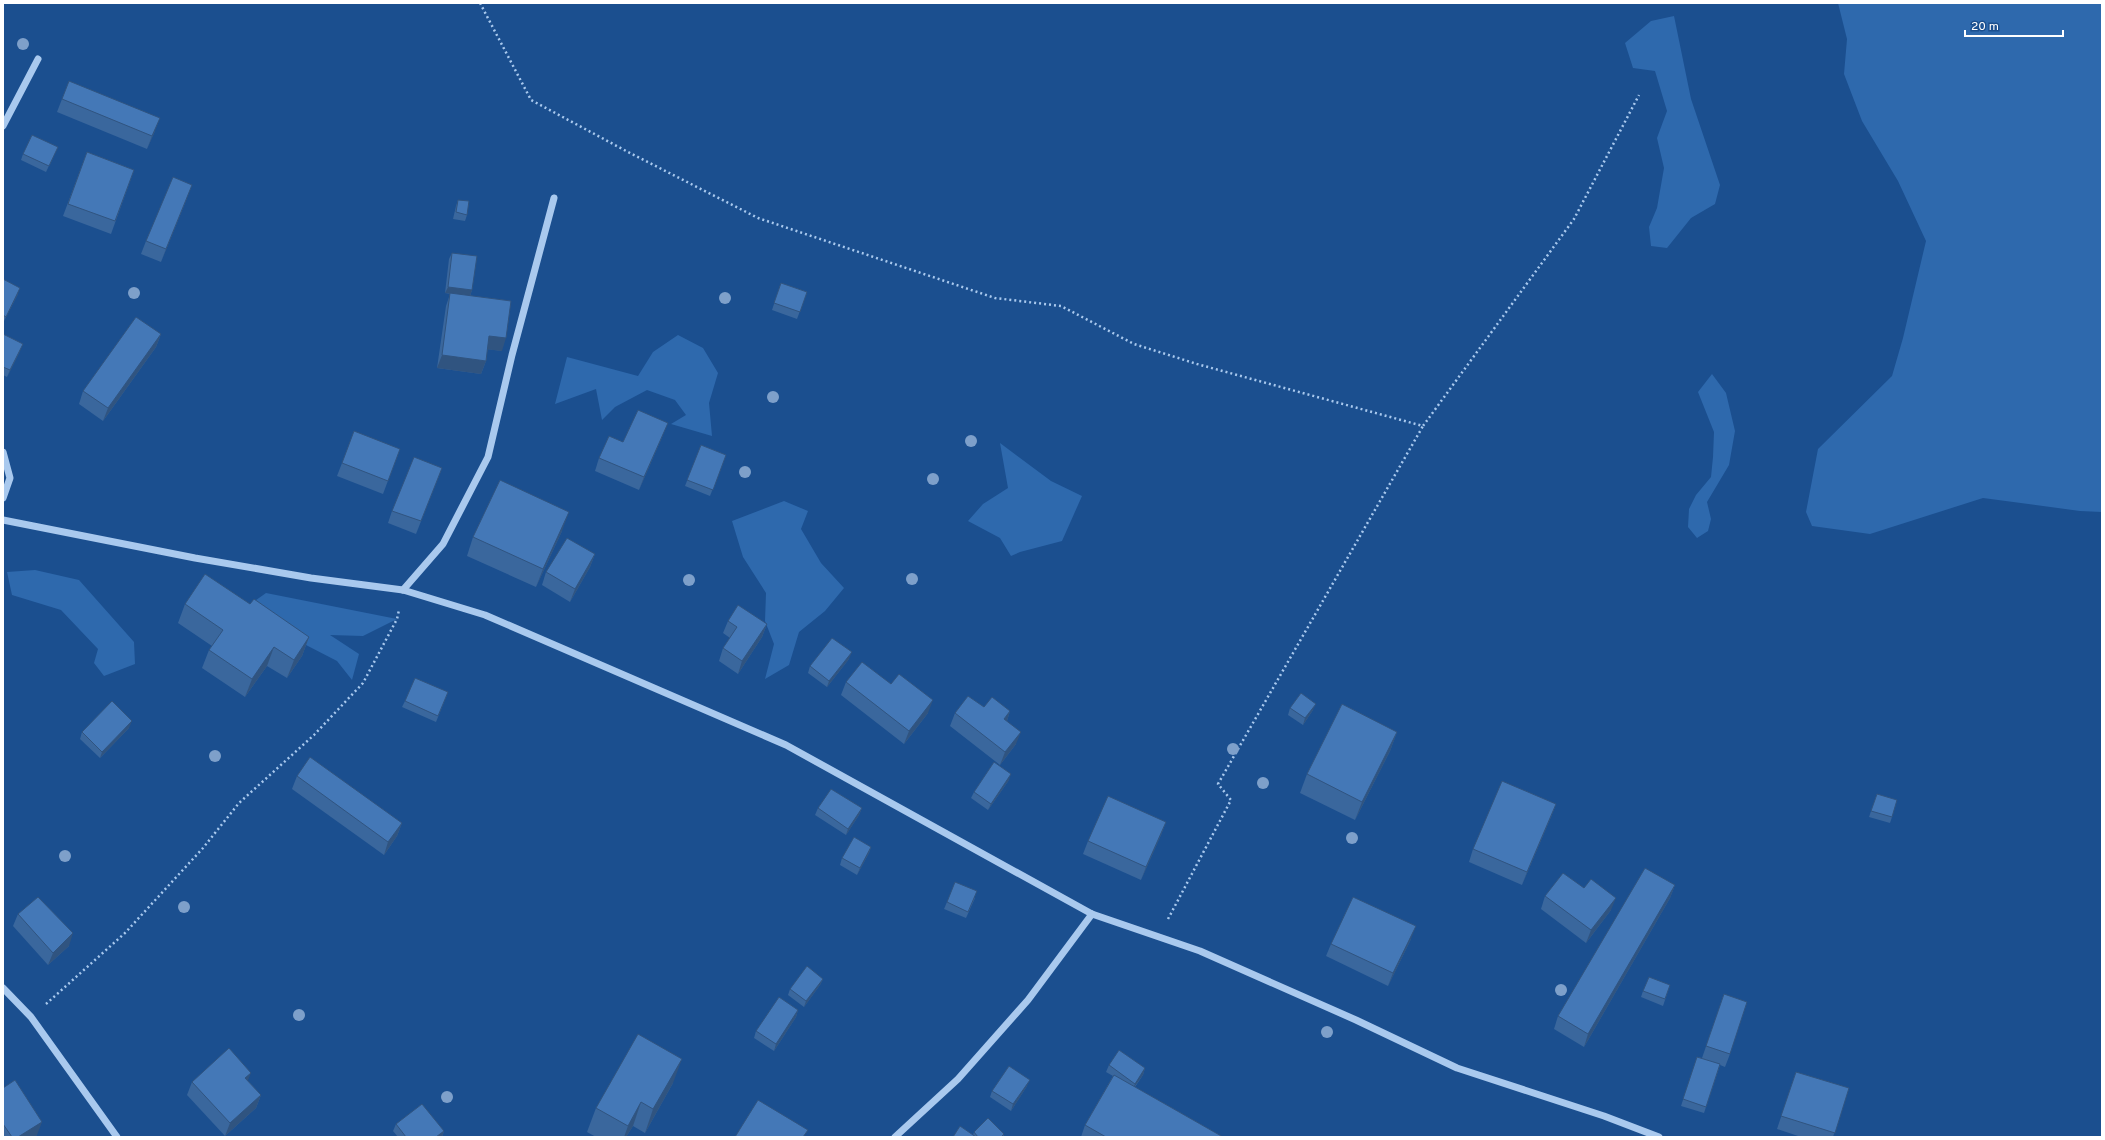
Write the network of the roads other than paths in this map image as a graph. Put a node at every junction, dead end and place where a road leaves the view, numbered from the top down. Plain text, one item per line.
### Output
1 (38, 59) dead end
2 (3, 126) edge
3 (554, 198) dead end
4 (3, 452) edge
5 (3, 498) edge
6 (3, 520) edge
7 (403, 590) junction
8 (1092, 914) junction
9 (3, 988) edge
10 (117, 1137) edge
11 (895, 1137) edge
12 (1659, 1137) edge

1 - 2 street
3 - 7 street
4 - 5 street
6 - 7 street
7 - 8 street
8 - 11 street
8 - 12 street
9 - 10 street

